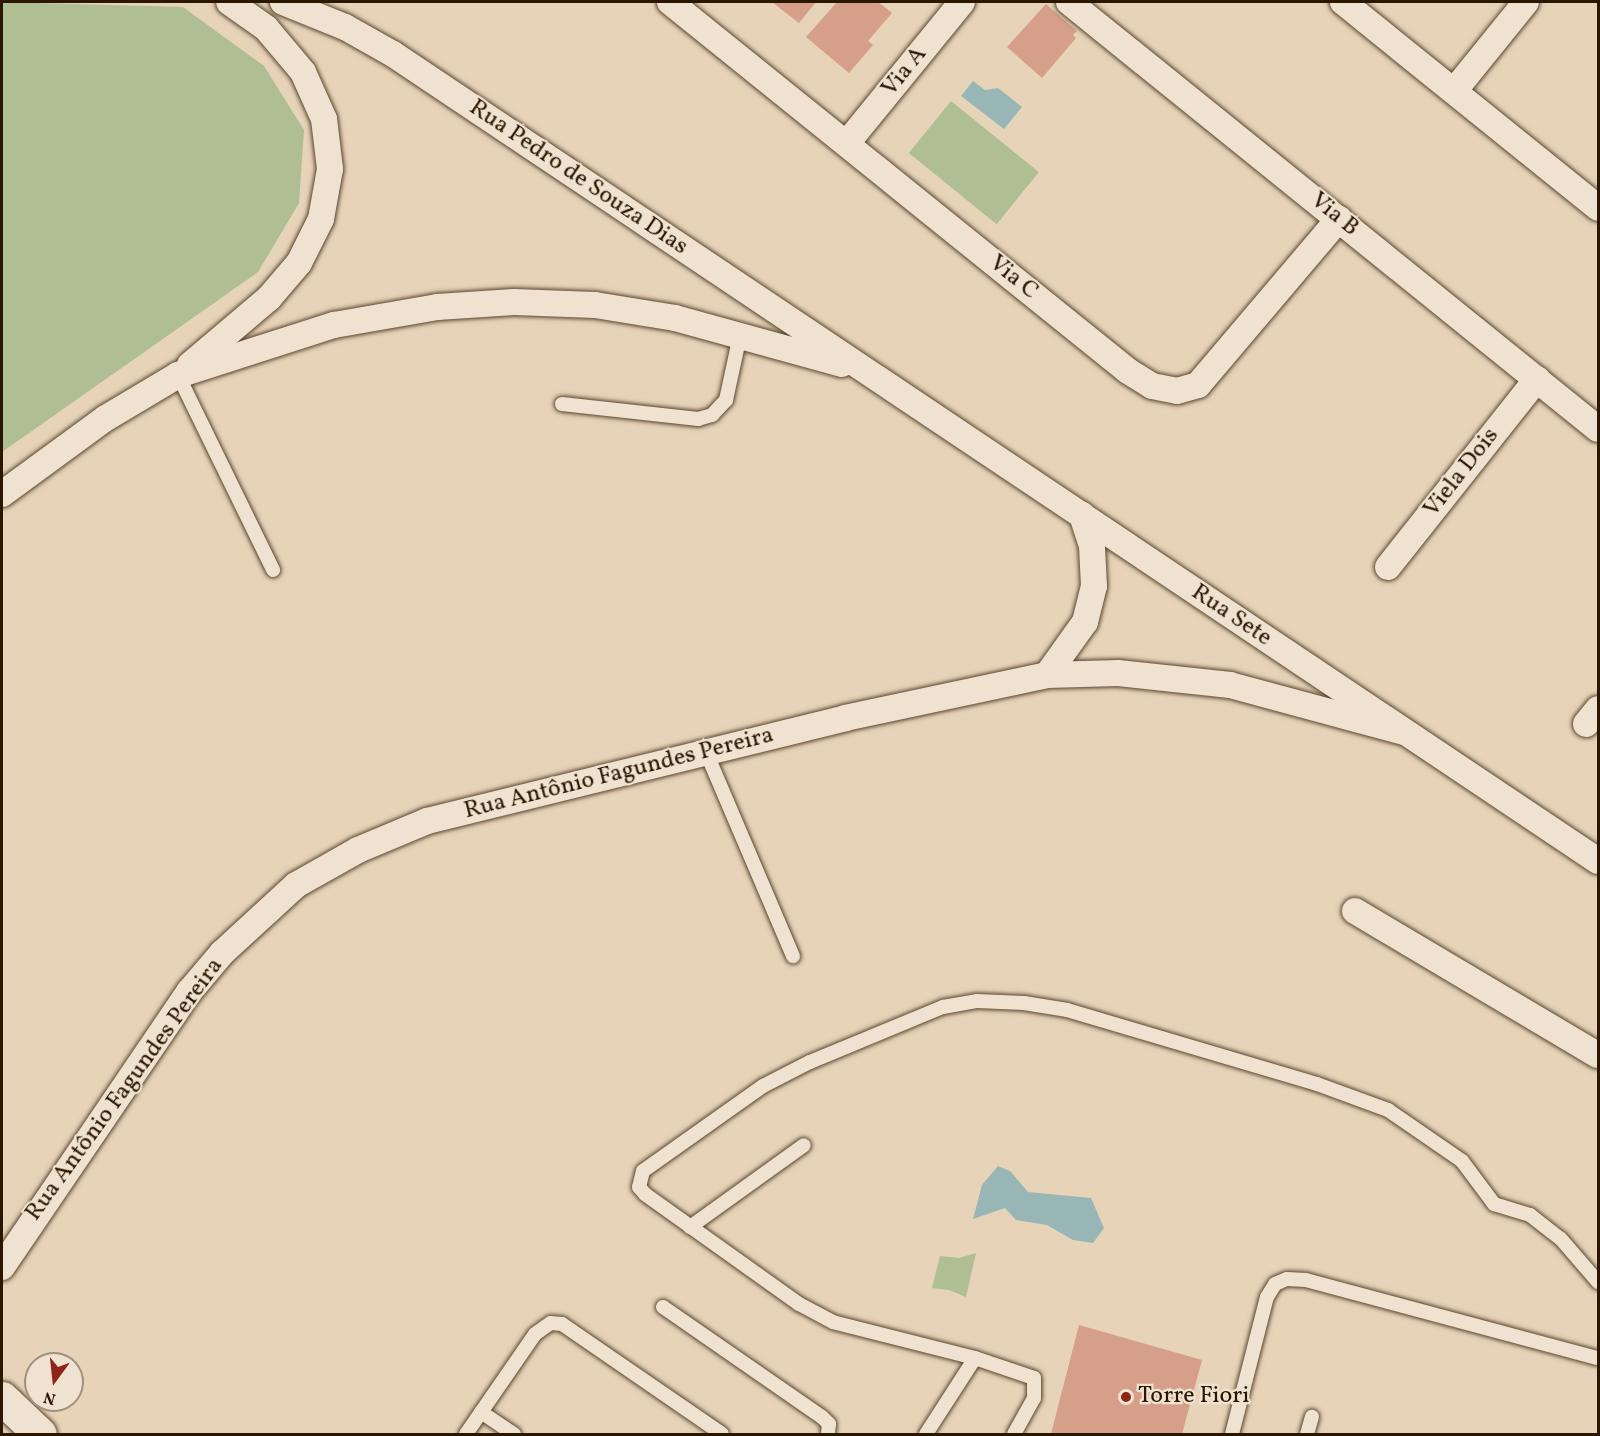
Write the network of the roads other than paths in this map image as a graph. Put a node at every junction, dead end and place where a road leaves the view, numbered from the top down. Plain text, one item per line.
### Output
1 (229, 2) edge
2 (283, 2) edge
3 (670, 2) edge
4 (963, 2) edge
5 (1069, 2) edge
6 (1342, 2) edge
7 (1526, 2) edge
8 (1454, 91) junction
9 (847, 144) junction
10 (1599, 208) edge
11 (1339, 219) junction
12 (740, 334) junction
13 (864, 370) junction
14 (178, 375) junction
15 (1537, 378) junction
16 (562, 404) dead end
17 (1599, 429) edge
18 (2, 494) edge
19 (1082, 515) junction
20 (1388, 567) dead end
21 (273, 570) dead end
22 (1047, 675) junction
23 (1404, 732) junction
24 (706, 752) junction
25 (1599, 861) edge
26 (1355, 911) dead end
27 (793, 956) dead end
28 (1599, 1055) edge
29 (804, 1145) dead end
30 (690, 1227) junction
31 (5, 1256) edge
32 (1599, 1282) edge
33 (663, 1307) dead end
34 (975, 1358) junction
35 (1599, 1358) edge
36 (2, 1398) edge
37 (481, 1412) junction
38 (1312, 1417) dead end
39 (2, 1422) edge
40 (26, 1434) edge
41 (40, 1434) edge
42 (466, 1434) edge
43 (514, 1434) edge
44 (722, 1434) edge
45 (828, 1434) edge
46 (926, 1434) edge
47 (1014, 1434) edge
48 (1232, 1434) edge
49 (1307, 1434) edge

1 - 14 street
2 - 13 street, Rua Pedro de Souza Dias
3 - 9 street, Via C
4 - 9 street, Via A
5 - 11 street, Via B
6 - 8 street
7 - 8 street
8 - 10 street
9 - 11 street, Via C
11 - 15 street, Via B
12 - 13 street
12 - 14 street
12 - 16 lane
13 - 19 street, Rua Sete
14 - 18 street
14 - 21 lane
15 - 17 street, Via B
15 - 20 street, Viela Dois
19 - 22 street
19 - 23 street, Rua Sete
22 - 23 street, Rua Antônio Fagundes Pereira
22 - 24 street, Rua Antônio Fagundes Pereira
23 - 25 street, Rua Sete
24 - 27 lane
24 - 31 street, Rua Antônio Fagundes Pereira
26 - 28 street
29 - 30 lane
30 - 32 lane
30 - 34 lane
33 - 45 lane
34 - 46 lane
34 - 47 lane
35 - 48 lane
36 - 41 street
37 - 42 lane
37 - 43 lane
37 - 44 lane
38 - 49 lane
39 - 40 street

